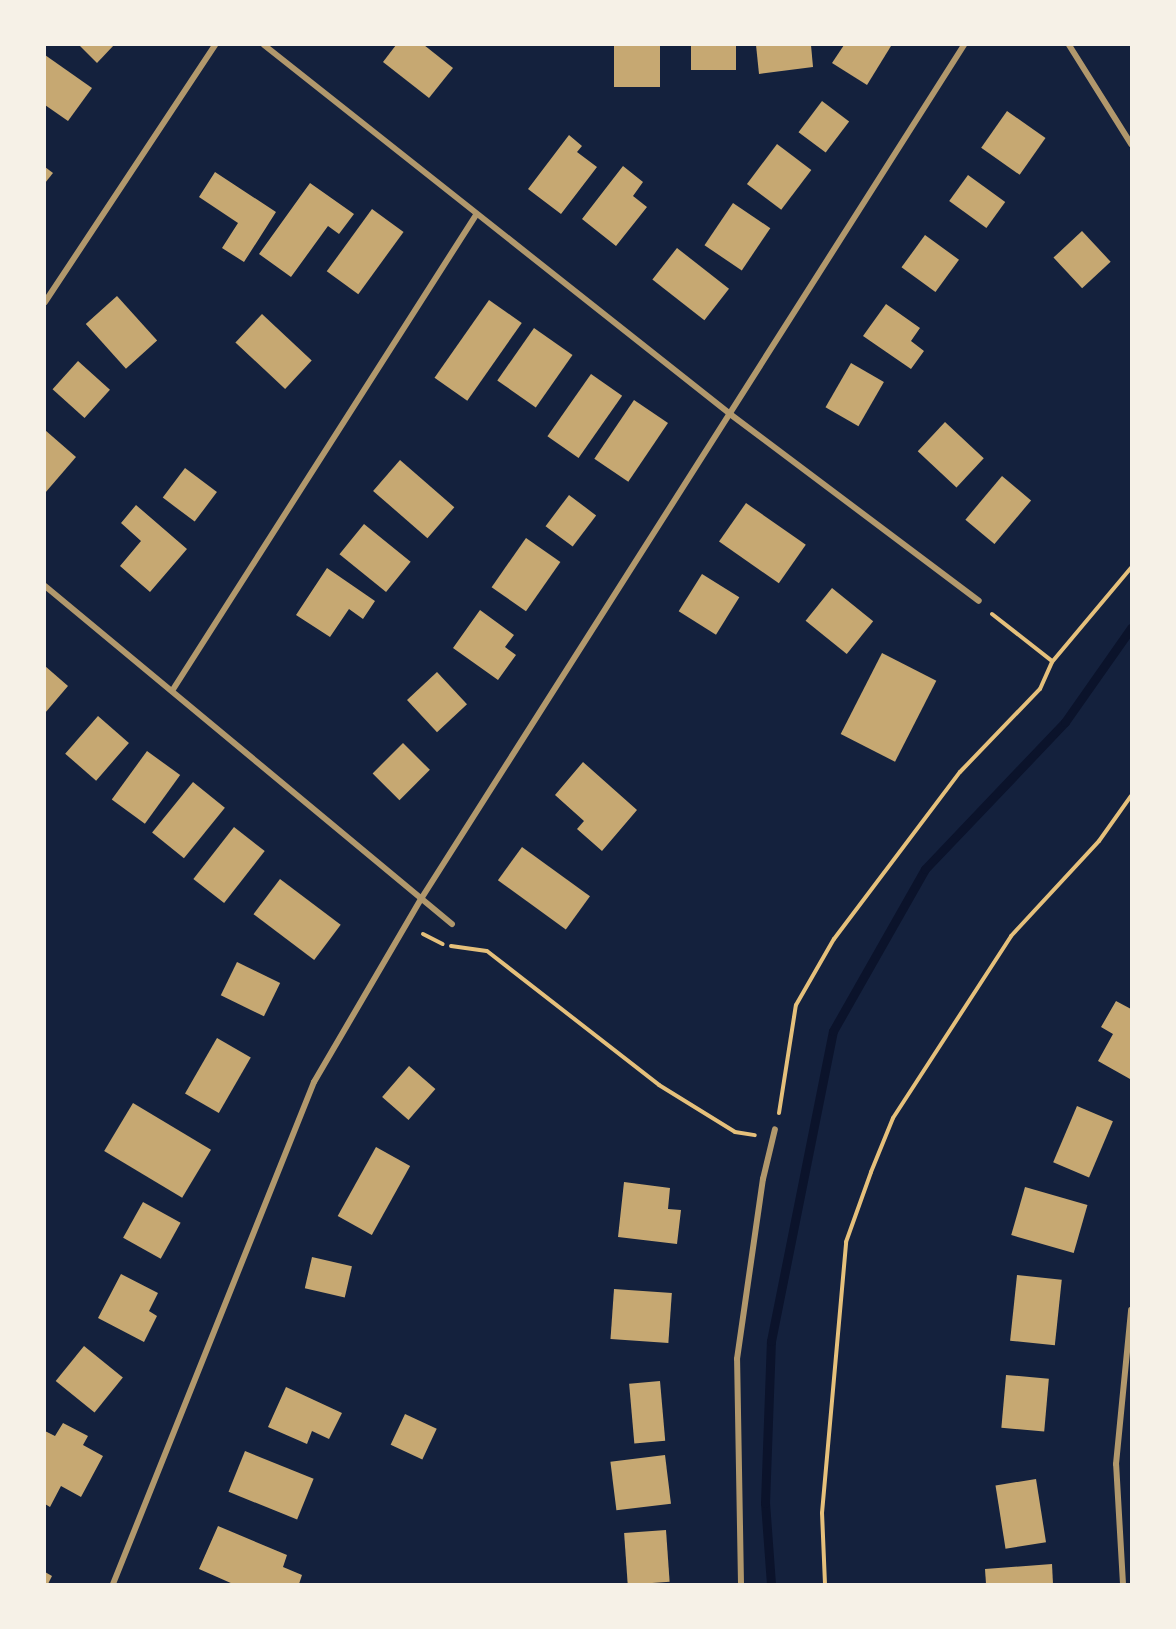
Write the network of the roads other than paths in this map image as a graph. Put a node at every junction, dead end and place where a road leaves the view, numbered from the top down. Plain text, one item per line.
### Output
1 (215, 45) edge
2 (264, 45) edge
3 (964, 45) edge
4 (1069, 45) edge
5 (1131, 144) edge
6 (476, 215) junction
7 (45, 302) edge
8 (730, 414) junction
9 (45, 586) edge
10 (979, 601) road end
11 (172, 691) junction
12 (421, 898) junction
13 (452, 924) dead end
14 (775, 1129) road end
15 (1131, 1310) edge
16 (113, 1584) edge
17 (741, 1584) edge
18 (1123, 1584) edge

1 - 7 street
2 - 6 street
3 - 8 street
4 - 5 street
6 - 8 street
6 - 11 street
8 - 10 street
8 - 12 street
9 - 11 street
11 - 12 street
12 - 13 street
12 - 16 street
14 - 17 street
15 - 18 street

